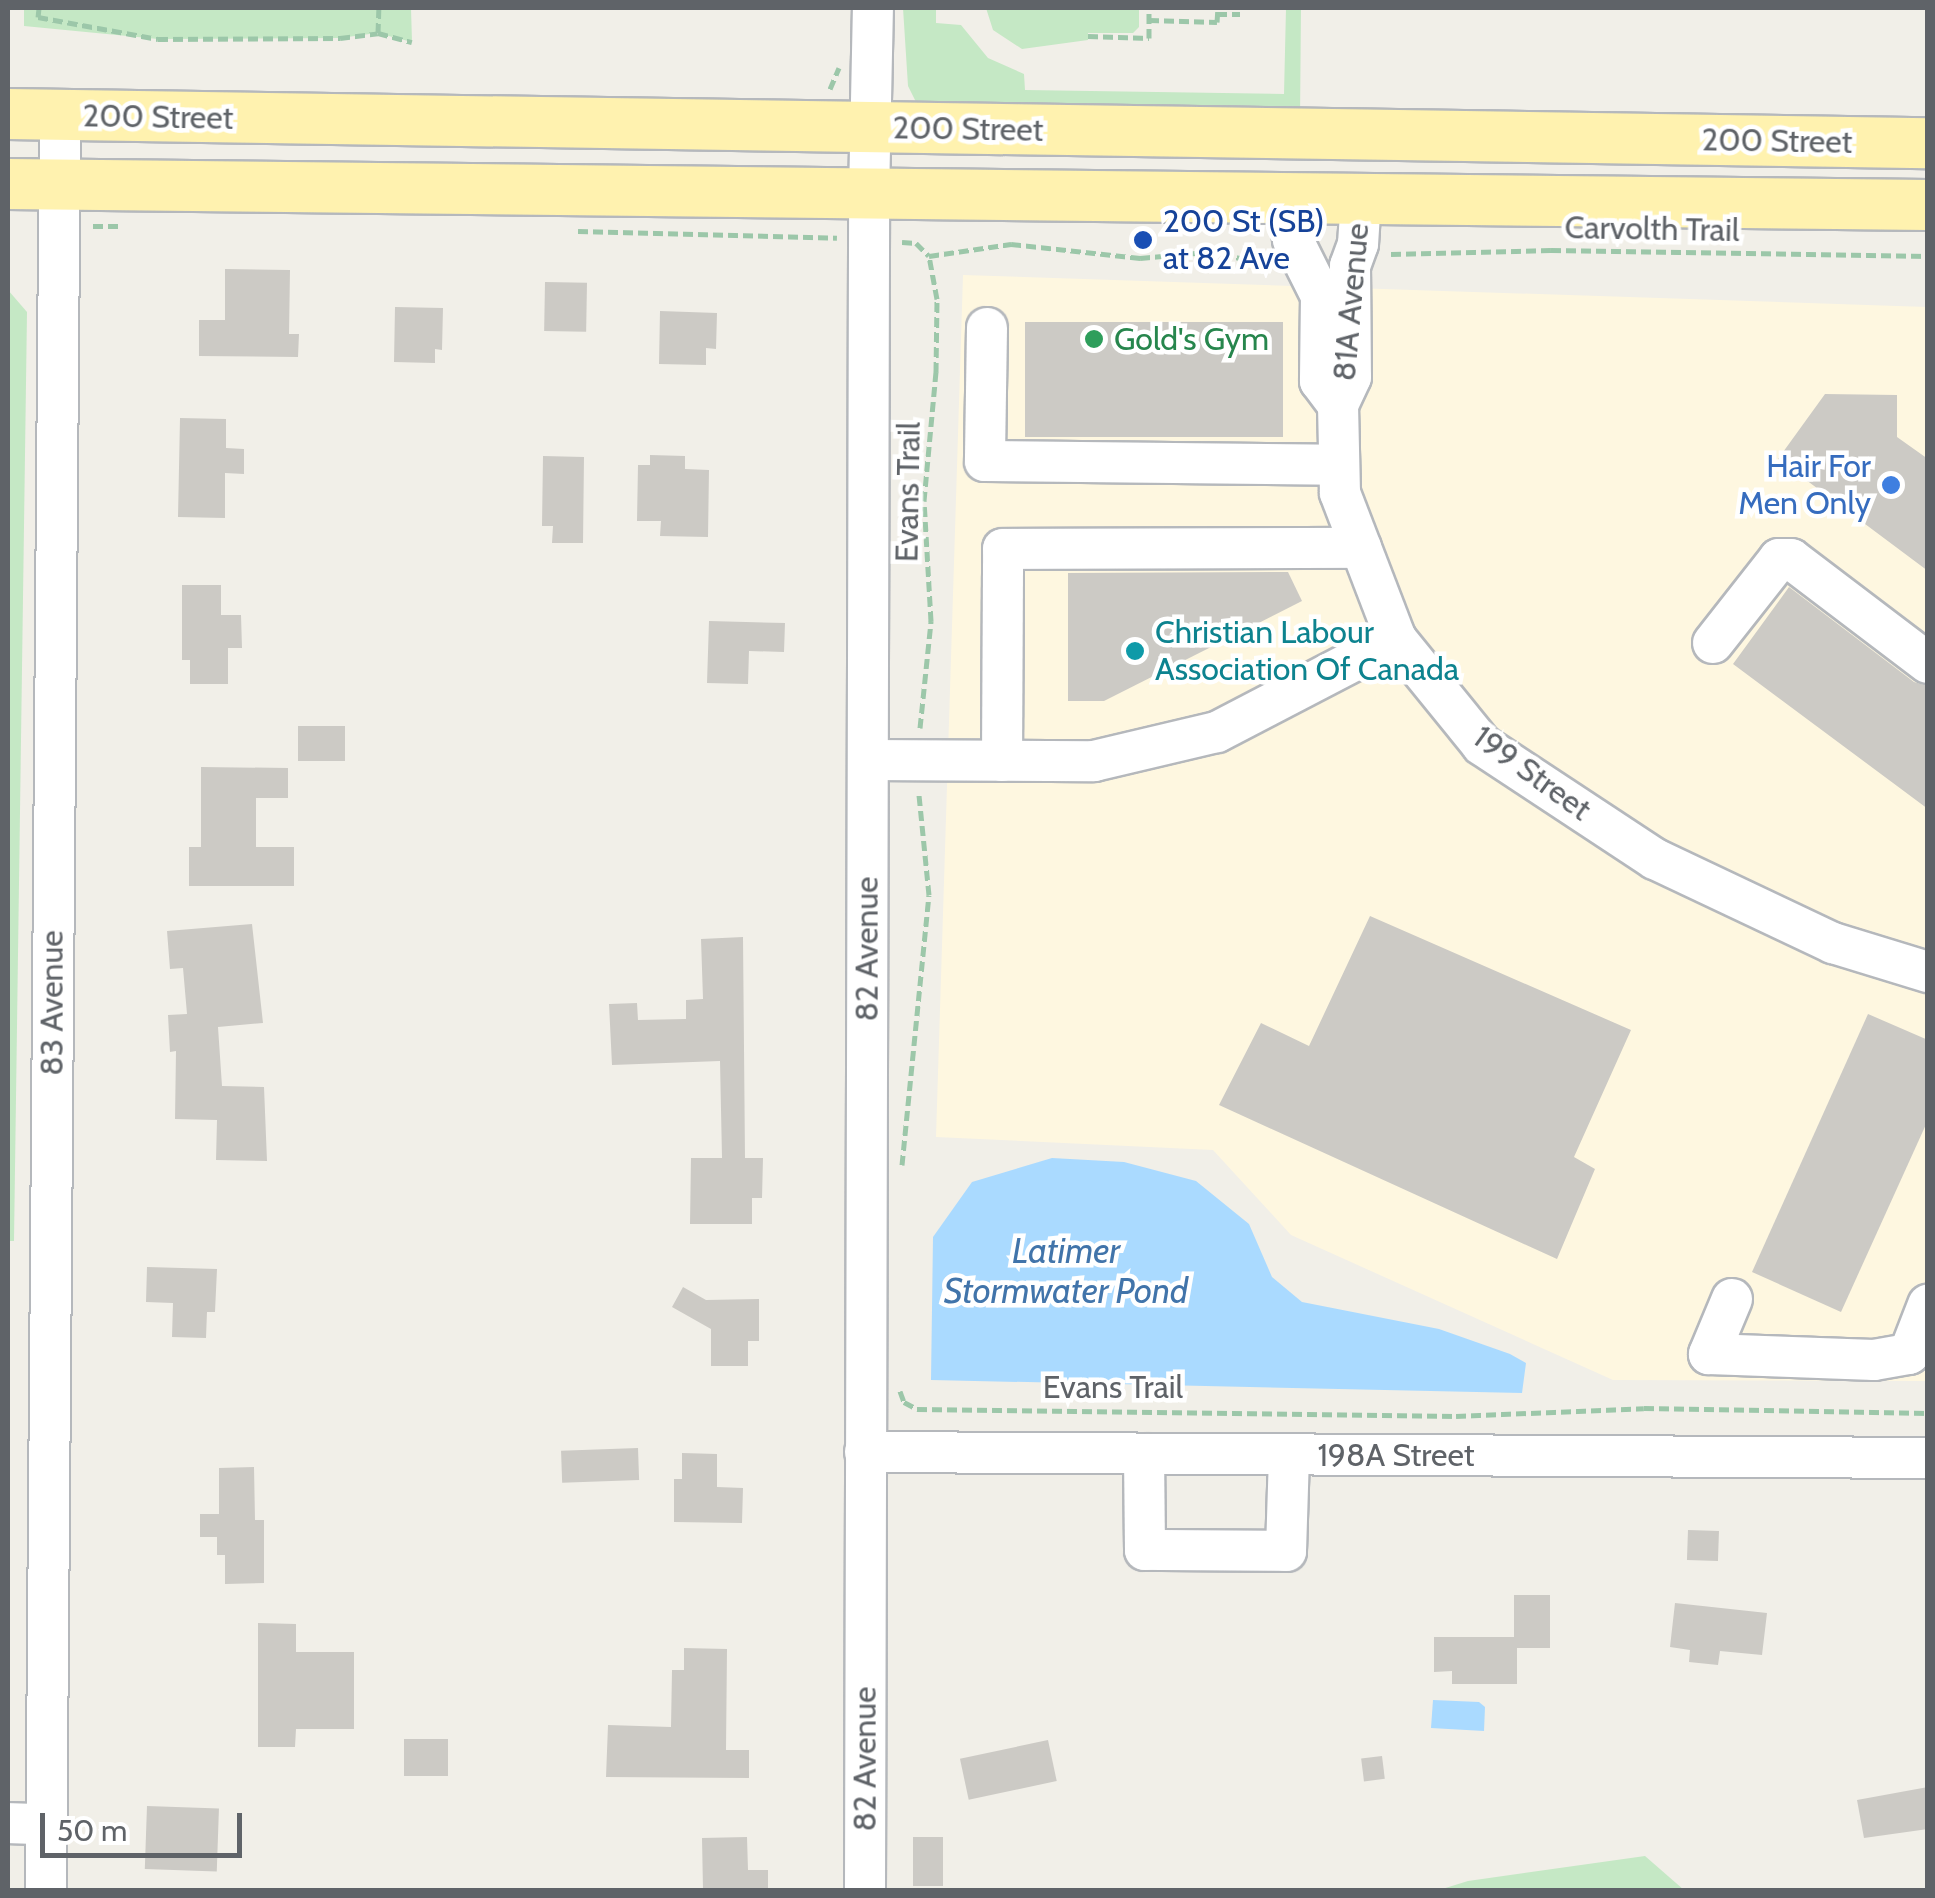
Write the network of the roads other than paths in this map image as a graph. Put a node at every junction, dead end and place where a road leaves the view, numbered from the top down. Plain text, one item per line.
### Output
1 (873, 8) edge
2 (8, 114) edge
3 (60, 115) junction
4 (871, 127) junction
5 (1928, 144) edge
6 (8, 184) edge
7 (58, 184) junction
8 (869, 196) junction
9 (1288, 198) junction
10 (1360, 198) junction
11 (1928, 205) edge
12 (986, 328) dead end
13 (1338, 404) junction
14 (1340, 465) junction
15 (1361, 548) junction
16 (1396, 639) junction
17 (1713, 644) dead end
18 (1928, 663) edge
19 (868, 760) junction
20 (1002, 761) junction
21 (1928, 972) edge
22 (1732, 1299) dead end
23 (1928, 1305) edge
24 (866, 1452) junction
25 (1144, 1454) junction
26 (1289, 1455) junction
27 (1928, 1458) edge
28 (27, 1824) edge
29 (46, 1890) edge
30 (866, 1890) edge

1 - 4 street, 82 Avenue
2 - 3 main road, 200 Street
3 - 4 main road, 200 Street
3 - 7 street, 83 Avenue
4 - 5 main road, 200 Street
4 - 8 street, 82 Avenue
6 - 7 main road, 200 Street
7 - 8 main road, 200 Street
7 - 28 street, 83 Avenue
8 - 9 main road, 200 Street
8 - 19 street, 82 Avenue
9 - 10 main road, 200 Street
9 - 13 street, 81A Avenue
10 - 11 main road, 200 Street
10 - 13 street, 81A Avenue
12 - 14 street
13 - 14 street, 81A Avenue
14 - 15 street, 81A Avenue
15 - 16 street, 81A Avenue
15 - 20 street
16 - 20 street
16 - 21 street, 199 Street
17 - 18 street
19 - 20 street
19 - 24 street, 82 Avenue
22 - 23 street
24 - 25 street, 198A Street
24 - 30 street, 82 Avenue
25 - 26 street, 198A Street
25 - 26 street
26 - 27 street, 198A Street
28 - 29 street, 83 Avenue

